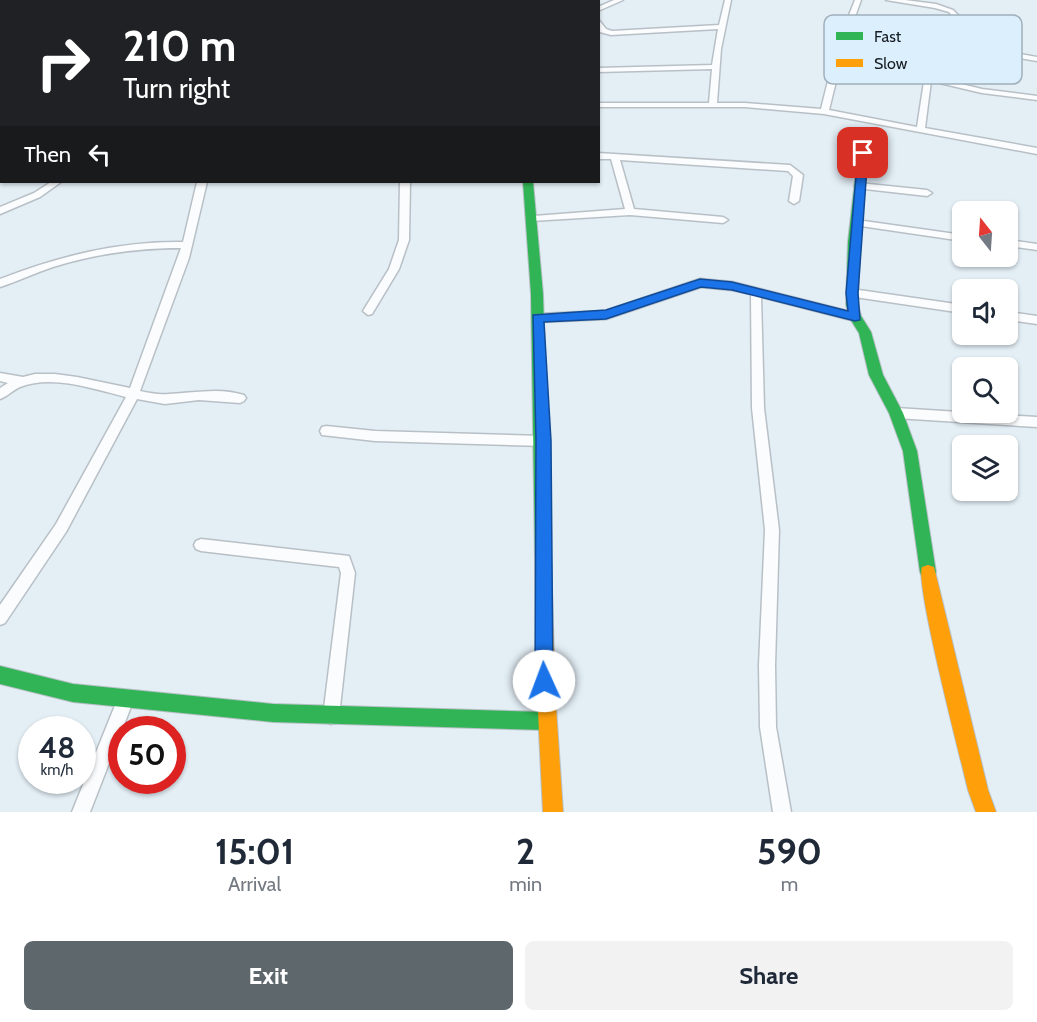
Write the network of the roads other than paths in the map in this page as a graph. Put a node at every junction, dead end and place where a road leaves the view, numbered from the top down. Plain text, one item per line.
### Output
1 (620, 0) edge
2 (728, 0) edge
3 (858, 0) edge
4 (889, 0) edge
5 (936, 3) edge
6 (600, 9) edge
7 (852, 15) edge
8 (957, 15) edge
9 (600, 25) edge
10 (721, 27) junction
11 (1022, 56) edge
12 (1037, 58) edge
13 (715, 67) junction
14 (600, 70) edge
15 (831, 84) edge
16 (927, 84) edge
17 (953, 84) edge
18 (1037, 98) edge
19 (600, 105) edge
20 (713, 105) junction
21 (824, 112) junction
22 (921, 129) junction
23 (1037, 151) edge
24 (863, 153) dead end
25 (600, 156) edge
26 (614, 156) junction
27 (55, 183) edge
28 (202, 183) edge
29 (405, 183) edge
30 (528, 183) edge
31 (859, 186) junction
32 (927, 193) dead end
33 (794, 201) dead end
34 (0, 211) edge
35 (630, 212) junction
36 (534, 219) junction
37 (723, 220) dead end
38 (857, 223) junction
39 (952, 236) edge
40 (1018, 244) edge
41 (188, 245) junction
42 (1037, 247) edge
43 (0, 283) edge
44 (852, 293) junction
45 (756, 294) junction
46 (952, 307) edge
47 (368, 311) dead end
48 (855, 317) junction
49 (1018, 317) edge
50 (538, 318) junction
51 (1037, 320) edge
52 (0, 377) edge
53 (19, 380) junction
54 (0, 394) edge
55 (133, 395) junction
56 (240, 398) dead end
57 (896, 412) junction
58 (1037, 422) edge
59 (326, 430) dead end
60 (543, 441) junction
61 (201, 545) dead end
62 (0, 618) edge
63 (0, 675) edge
64 (126, 699) junction
65 (331, 716) junction
66 (545, 721) junction
67 (81, 812) edge
68 (553, 812) edge
69 (782, 812) edge
70 (986, 812) edge

1 - 6 street
2 - 10 street
3 - 7 street
4 - 5 street
5 - 8 street
9 - 10 street
10 - 13 street
11 - 12 street
13 - 14 street
13 - 20 street
15 - 21 street
16 - 22 street
17 - 18 street
19 - 20 street
20 - 21 street
21 - 22 street
22 - 23 street
24 - 31 street
25 - 26 street
26 - 33 street
26 - 35 street
27 - 34 street
28 - 41 street
29 - 47 street
30 - 36 street
31 - 32 street
31 - 38 street
35 - 36 street
35 - 37 street
36 - 50 street
38 - 39 street
38 - 44 street
40 - 42 street
41 - 43 street
41 - 55 street
44 - 46 street
44 - 48 street
45 - 48 street
45 - 50 street
45 - 69 street
48 - 57 street
49 - 51 street
50 - 60 street
52 - 53 street
53 - 54 street
53 - 55 street
55 - 56 street
55 - 62 street
57 - 58 street
57 - 70 street
59 - 60 street
60 - 66 street
61 - 65 street
63 - 64 street
64 - 65 street
64 - 67 street
65 - 66 street
66 - 68 street

